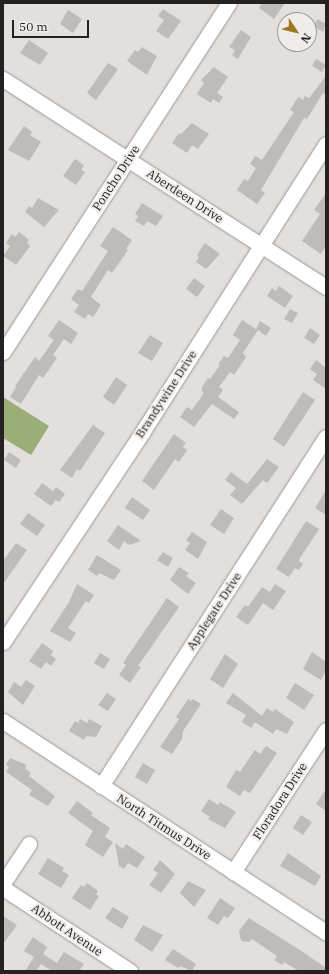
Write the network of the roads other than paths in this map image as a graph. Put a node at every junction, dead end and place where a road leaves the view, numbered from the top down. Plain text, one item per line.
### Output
1 (229, 3) edge
2 (3, 79) edge
3 (326, 144) edge
4 (128, 159) junction
5 (261, 245) junction
6 (326, 287) edge
7 (3, 352) edge
8 (326, 437) edge
9 (3, 642) edge
10 (3, 721) edge
11 (326, 730) edge
12 (102, 786) junction
13 (29, 844) dead end
14 (233, 872) junction
15 (3, 882) edge
16 (3, 888) edge
17 (326, 932) edge
18 (130, 971) edge

1 - 4 street, Poncho Drive
2 - 4 street, Aberdeen Drive
3 - 5 street, Brandywine Drive
4 - 5 street, Aberdeen Drive
4 - 7 street, Poncho Drive
5 - 6 street, Aberdeen Drive
5 - 9 street, Brandywine Drive
8 - 12 street, Applegate Drive
10 - 12 street, North Titmus Drive
11 - 14 street, Floradora Drive
12 - 14 street, North Titmus Drive
13 - 15 street
14 - 17 street, North Titmus Drive
16 - 18 street, Abbott Avenue

